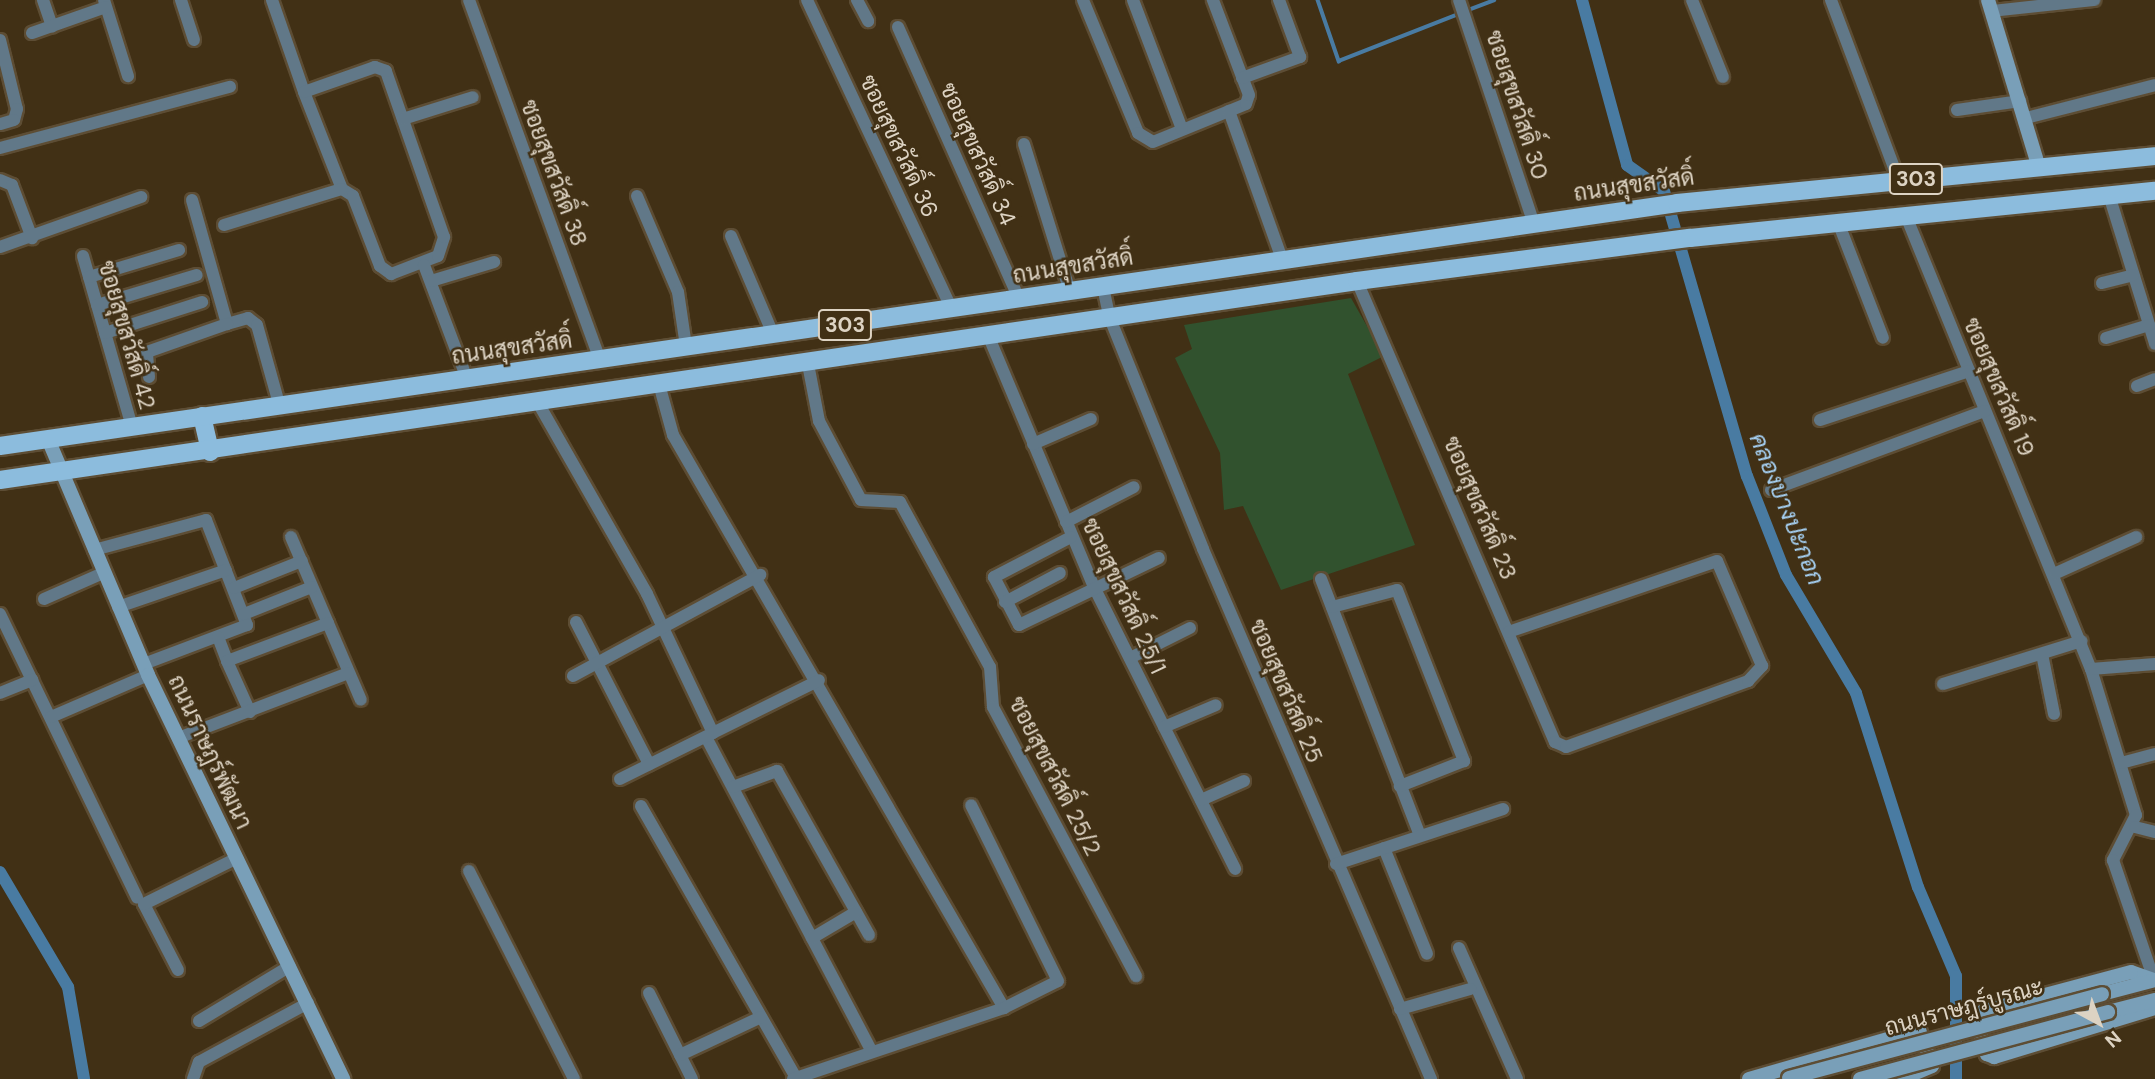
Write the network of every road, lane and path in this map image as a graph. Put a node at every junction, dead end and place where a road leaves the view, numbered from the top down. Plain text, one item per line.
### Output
1 (43, 0) edge
2 (180, 0) edge
3 (272, 0) edge
4 (469, 0) edge
5 (857, 0) edge
6 (1083, 0) edge
7 (1133, 0) edge
8 (1213, 0) edge
9 (1279, 0) edge
10 (1692, 0) edge
11 (1831, 0) edge
12 (2094, 0) edge
13 (812, 1) edge
14 (105, 4) edge
15 (1990, 5) edge
16 (1462, 7) edge
17 (868, 21) dead end
18 (52, 26) junction
19 (898, 27) dead end
20 (32, 33) dead end
21 (0, 40) edge
22 (194, 40) dead end
23 (5, 70) edge
24 (128, 76) dead end
25 (1723, 77) dead end
26 (1242, 78) junction
27 (2155, 85) edge
28 (230, 87) dead end
29 (304, 92) junction
30 (473, 97) dead end
31 (2020, 101) junction
32 (1957, 110) dead end
33 (1229, 111) junction
34 (2026, 118) junction
35 (403, 119) junction
36 (1, 124) edge
37 (1182, 129) junction
38 (1024, 144) dead end
39 (0, 148) edge
40 (2155, 156) edge
41 (2039, 168) junction
42 (0, 180) edge
43 (1899, 181) junction
44 (342, 189) junction
45 (2155, 191) edge
46 (2109, 195) junction
47 (637, 196) dead end
48 (141, 197) dead end
49 (191, 200) dead end
50 (1906, 216) junction
51 (1838, 222) junction
52 (1534, 224) junction
53 (224, 225) dead end
54 (731, 236) dead end
55 (32, 238) junction
56 (0, 247) edge
57 (179, 250) dead end
58 (83, 256) dead end
59 (1282, 259) junction
60 (494, 262) dead end
61 (424, 265) junction
62 (197, 275) dead end
63 (2133, 275) junction
64 (89, 277) junction
65 (431, 281) junction
66 (1357, 281) junction
67 (2102, 283) dead end
68 (1103, 287) junction
69 (1070, 292) junction
70 (1019, 299) junction
71 (202, 302) dead end
72 (97, 305) junction
73 (952, 310) junction
74 (1109, 316) junction
75 (227, 324) junction
76 (2149, 325) junction
77 (105, 332) junction
78 (773, 334) junction
79 (988, 335) junction
80 (1883, 338) dead end
81 (2106, 338) dead end
82 (2155, 344) edge
83 (685, 346) junction
84 (600, 360) junction
85 (808, 364) junction
86 (1969, 371) junction
87 (149, 377) dead end
88 (467, 379) junction
89 (2155, 379) edge
90 (659, 384) junction
91 (2137, 386) dead end
92 (537, 401) junction
93 (279, 404) junction
94 (1985, 411) junction
95 (202, 416) junction
96 (1091, 419) dead end
97 (1820, 420) dead end
98 (132, 426) junction
99 (48, 439) junction
100 (1033, 444) junction
101 (0, 446) edge
102 (211, 452) junction
103 (60, 472) junction
104 (0, 480) edge
105 (1134, 487) dead end
106 (1771, 490) dead end
107 (1066, 522) junction
108 (291, 537) dead end
109 (1071, 537) junction
110 (2136, 537) dead end
111 (94, 550) junction
112 (1159, 558) dead end
113 (302, 561) junction
114 (226, 570) junction
115 (103, 573) junction
116 (1060, 573) dead end
117 (2056, 573) junction
118 (760, 575) junction
119 (1321, 579) dead end
120 (312, 587) junction
121 (234, 588) junction
122 (1096, 589) junction
123 (44, 599) dead end
124 (1005, 601) junction
125 (118, 607) junction
126 (1332, 607) junction
127 (0, 614) edge
128 (244, 614) junction
129 (576, 622) dead end
130 (328, 623) junction
131 (663, 626) junction
132 (1190, 628) dead end
133 (1509, 632) junction
134 (218, 636) junction
135 (2082, 640) junction
136 (2042, 654) junction
137 (1130, 658) junction
138 (227, 662) junction
139 (599, 663) junction
140 (2155, 664) edge
141 (146, 669) junction
142 (2091, 669) junction
143 (348, 674) junction
144 (573, 676) dead end
145 (33, 680) junction
146 (819, 680) junction
147 (1943, 684) dead end
148 (0, 692) edge
149 (361, 701) dead end
150 (1216, 705) dead end
151 (250, 712) junction
152 (2054, 714) dead end
153 (51, 717) junction
154 (1164, 727) junction
155 (710, 735) junction
156 (178, 738) junction
157 (2155, 754) edge
158 (2121, 763) junction
159 (649, 764) junction
160 (620, 779) dead end
161 (1244, 781) dead end
162 (1400, 786) junction
163 (733, 787) junction
164 (1200, 800) junction
165 (971, 805) dead end
166 (641, 806) dead end
167 (1503, 809) dead end
168 (2135, 827) junction
169 (2155, 832) edge
170 (1420, 836) junction
171 (1384, 848) junction
172 (235, 859) junction
173 (1336, 864) junction
174 (1235, 869) dead end
175 (469, 871) dead end
176 (136, 898) dead end
177 (856, 912) junction
178 (869, 935) dead end
179 (812, 938) junction
180 (1459, 948) dead end
181 (1427, 954) dead end
182 (290, 966) junction
183 (178, 970) dead end
184 (1136, 976) dead end
185 (2155, 980) edge
186 (1469, 989) dead end
187 (649, 993) dead end
188 (2155, 1000) edge
189 (308, 1003) junction
190 (1004, 1008) junction
191 (2155, 1008) edge
192 (1400, 1009) junction
193 (761, 1017) junction
194 (199, 1021) dead end
195 (870, 1048) junction
196 (680, 1055) junction
197 (794, 1078) edge
198 (1787, 1078) edge
199 (193, 1079) edge
200 (343, 1079) edge
201 (574, 1079) edge
202 (692, 1079) edge
203 (1431, 1079) edge
204 (1517, 1079) edge
205 (1749, 1079) edge
206 (1860, 1079) edge
207 (1900, 1079) edge

1 - 18 street
2 - 22 street
3 - 29 street
4 - 84 street, ซอยสุขสวัสดิ์ 38
5 - 17 street
6 - 37 street
7 - 37 street
8 - 26 street
9 - 26 street
10 - 25 street
11 - 43 street
12 - 15 street
13 - 73 street, ซอยสุขสวัสดิ์ 36
14 - 18 street
14 - 24 street
15 - 31 main road
16 - 52 street, ซอยสุขสวัสดิ์ 30
18 - 20 street
19 - 70 street, ซอยสุขสวัสดิ์ 34
21 - 23 street
23 - 36 street
26 - 33 street
27 - 34 street
28 - 39 street
29 - 35 street
29 - 44 street
30 - 35 street
31 - 32 street
31 - 34 main road
33 - 37 street
33 - 59 street
34 - 41 main road
35 - 61 street
38 - 69 street
40 - 41 main road, ถนนสุขสวัสดิ์ / 303
41 - 43 main road, ถนนสุขสวัสดิ์ / 303
42 - 55 street
43 - 52 main road, ถนนสุขสวัสดิ์ / 303
44 - 53 street
44 - 61 street
45 - 46 main road, 303
46 - 50 main road, 303
46 - 63 street
47 - 83 street
48 - 55 street
49 - 75 street
50 - 51 main road, 303
50 - 86 street, ซอยสุขสวัสดิ์ 19
51 - 66 main road, 303
51 - 80 street
52 - 59 main road, ถนนสุขสวัสดิ์ / 303
54 - 78 street
55 - 56 street
57 - 64 street
58 - 64 street, ซอยสุขสวัสดิ์ 42
59 - 68 main road, ถนนสุขสวัสดิ์ / 303
60 - 65 street
61 - 65 street
62 - 72 street
63 - 67 street
63 - 76 street
64 - 72 street, ซอยสุขสวัสดิ์ 42
65 - 88 street
66 - 74 main road, 303
66 - 133 street, ซอยสุขสวัสดิ์ 23
68 - 69 main road, ถนนสุขสวัสดิ์ / 303
68 - 74 street, ซอยสุขสวัสดิ์ 25
69 - 70 main road, ถนนสุขสวัสดิ์ / 303
70 - 73 main road, ถนนสุขสวัสดิ์ / 303
71 - 77 street
72 - 77 street, ซอยสุขสวัสดิ์ 42
73 - 78 main road, ถนนสุขสวัสดิ์ / 303
74 - 79 main road, 303
74 - 173 street, ซอยสุขสวัสดิ์ 25
75 - 87 street
75 - 93 street
76 - 81 street
76 - 82 street
77 - 98 street, ซอยสุขสวัสดิ์ 42
78 - 83 main road, ถนนสุขสวัสดิ์ / 303
79 - 85 main road, 303
79 - 100 street, ซอยสุขสวัสดิ์ 25/1
83 - 84 main road, ถนนสุขสวัสดิ์ / 303
84 - 88 main road, ถนนสุขสวัสดิ์ / 303
85 - 90 main road, 303
85 - 184 street, ซอยสุขสวัสดิ์ 25/2
86 - 94 street, ซอยสุขสวัสดิ์ 19
86 - 97 street
88 - 93 main road, ถนนสุขสวัสดิ์ / 303
89 - 91 street
90 - 92 main road, 303
90 - 118 street
92 - 102 main road, 303
92 - 131 street
93 - 95 main road, ถนนสุขสวัสดิ์ / 303
94 - 106 street
94 - 117 street, ซอยสุขสวัสดิ์ 19
95 - 98 main road, ถนนสุขสวัสดิ์ / 303
95 - 102 main road
96 - 100 street
98 - 99 main road, ถนนสุขสวัสดิ์ / 303
99 - 101 main road, ถนนสุขสวัสดิ์ / 303
99 - 103 main road, ถนนราษฎร์พัฒนา
100 - 107 street, ซอยสุขสวัสดิ์ 25/1
102 - 103 main road, 303
103 - 104 main road, 303
103 - 111 main road, ถนนราษฎร์พัฒนา
105 - 107 street
107 - 109 street, ซอยสุขสวัสดิ์ 25/1
108 - 113 street
109 - 122 street, ซอยสุขสวัสดิ์ 25/1
109 - 124 street
110 - 117 street
111 - 114 street
111 - 115 main road, ถนนราษฎร์พัฒนา
112 - 122 street
113 - 120 street
113 - 121 street
114 - 121 street
114 - 125 street
115 - 123 street
115 - 125 main road, ถนนราษฎร์พัฒนา
116 - 124 street
117 - 135 street, ซอยสุขสวัสดิ์ 19
118 - 131 street
118 - 146 street
119 - 126 street
120 - 128 street
120 - 130 street
121 - 128 street
122 - 124 street
122 - 137 street, ซอยสุขสวัสดิ์ 25/1
125 - 141 main road, ถนนราษฎร์พัฒนา
126 - 162 street
126 - 162 street
127 - 145 street
128 - 134 street
129 - 139 street
130 - 138 street
130 - 143 street
131 - 139 street
131 - 155 street
132 - 137 street
133 - 133 street, ซอยสุขสวัสดิ์ 23
134 - 138 street
134 - 141 street
135 - 136 street
135 - 142 street, ซอยสุขสวัสดิ์ 19
136 - 147 street
136 - 152 street
137 - 154 street, ซอยสุขสวัสดิ์ 25/1
138 - 151 street
139 - 144 street
139 - 159 street
140 - 142 street
141 - 153 street
141 - 156 main road, ถนนราษฎร์พัฒนา
142 - 158 street, ซอยสุขสวัสดิ์ 19
143 - 149 street
143 - 151 street
145 - 148 street
145 - 153 street
146 - 155 street
146 - 190 street
150 - 154 street
151 - 156 street
153 - 176 street
154 - 164 street, ซอยสุขสวัสดิ์ 25/1
155 - 159 street
155 - 163 street
156 - 172 main road, ถนนราษฎร์พัฒนา
157 - 158 street
158 - 168 street, ซอยสุขสวัสดิ์ 19
159 - 160 street
161 - 164 street
162 - 170 street
163 - 177 street
163 - 179 street
164 - 174 street, ซอยสุขสวัสดิ์ 25/1
165 - 190 street
166 - 193 street
167 - 170 street
168 - 169 street
168 - 185 street
170 - 171 street
171 - 173 street
171 - 181 street
172 - 182 main road, ถนนราษฎร์พัฒนา
172 - 183 street
173 - 192 street, ซอยสุขสวัสดิ์ 25
175 - 201 street
177 - 178 street
177 - 179 street
179 - 195 street
180 - 204 street
182 - 189 main road, ถนนราษฎร์พัฒนา
182 - 194 street
185 - 191 main road
185 - 198 main road, ถนนราษฎร์บูรณะ, bridge
186 - 192 street
187 - 196 street
188 - 206 main road, ถนนราษฎร์บูรณะ, bridge
189 - 199 street
189 - 200 main road, ถนนราษฎร์พัฒนา
190 - 195 street
192 - 203 street, ซอยสุขสวัสดิ์ 25
193 - 196 street
193 - 197 street
195 - 197 street
196 - 202 street
205 - 207 main road

